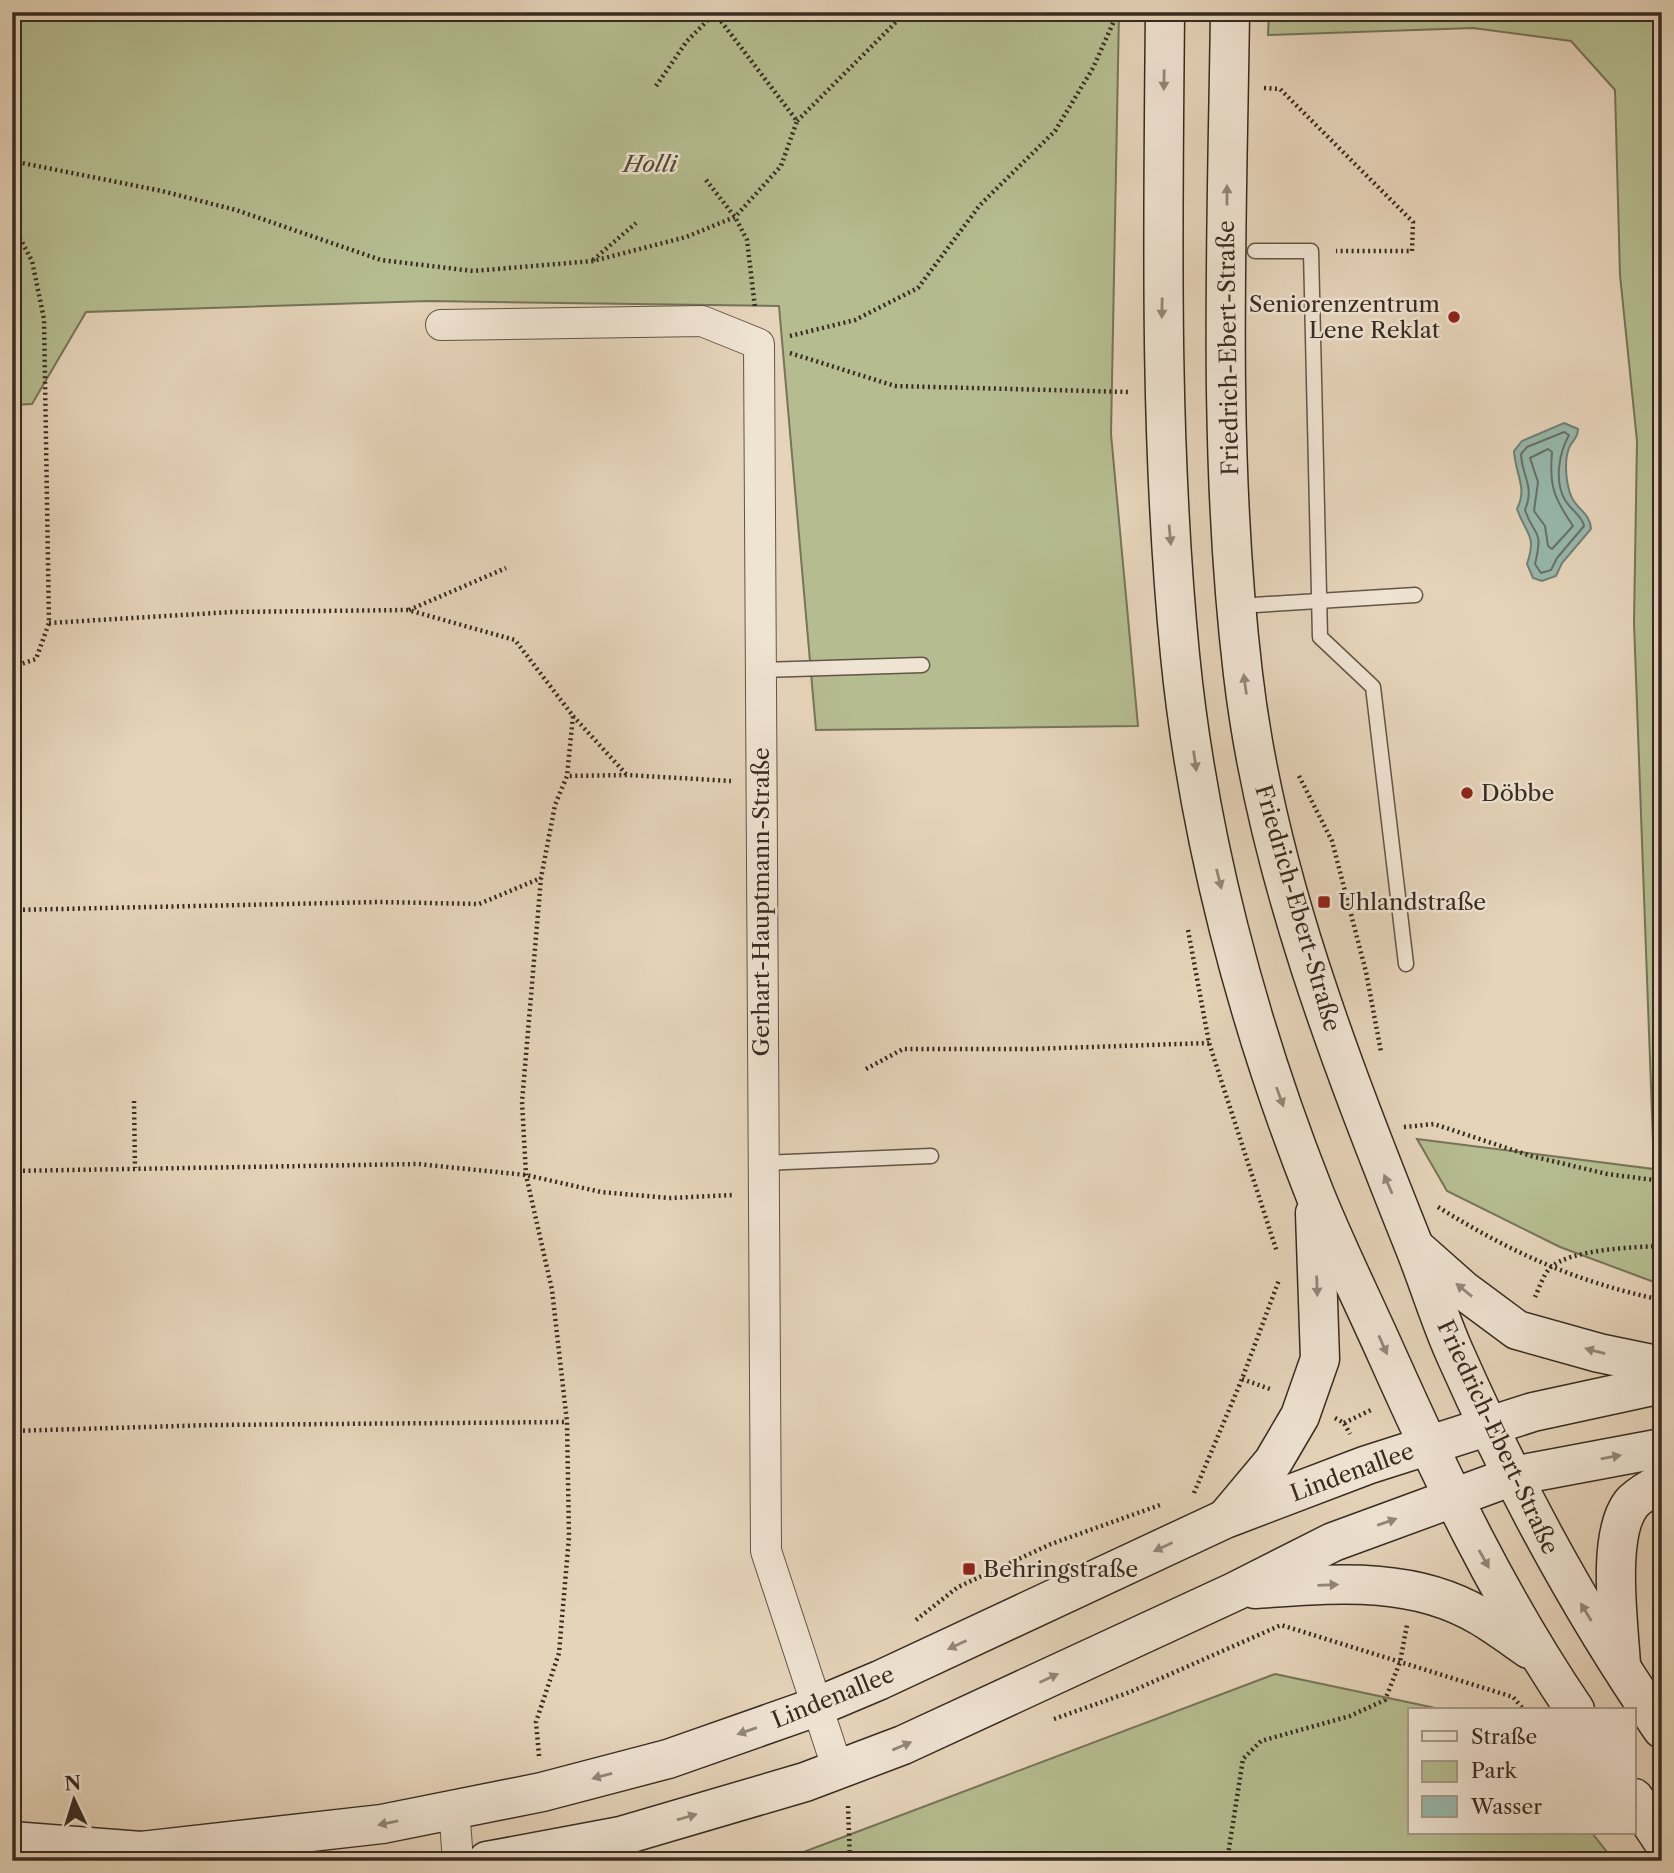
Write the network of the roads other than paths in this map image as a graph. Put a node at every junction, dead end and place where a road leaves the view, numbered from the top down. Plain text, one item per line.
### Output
1 (1165, 12) edge
2 (1230, 12) edge
3 (1255, 251) dead end
4 (441, 325) dead end
5 (1415, 595) dead end
6 (1317, 601) junction
7 (1236, 606) junction
8 (922, 665) dead end
9 (761, 670) junction
10 (1406, 964) dead end
11 (931, 1156) dead end
12 (762, 1163) junction
13 (1314, 1193) junction
14 (1415, 1247) junction
15 (1662, 1366) edge
16 (1662, 1384) edge
17 (1489, 1425) junction
18 (1427, 1445) junction
19 (1662, 1448) edge
20 (1513, 1476) junction
21 (1662, 1482) edge
22 (1452, 1498) junction
23 (1225, 1519) junction
24 (1236, 1591) junction
25 (1537, 1654) junction
26 (1621, 1670) junction
27 (816, 1707) junction
28 (1573, 1708) edge
29 (1662, 1729) edge
30 (849, 1791) junction
31 (1636, 1801) edge
32 (454, 1808) junction
33 (1662, 1840) edge
34 (12, 1841) edge
35 (141, 1851) junction
36 (185, 1861) edge
37 (458, 1861) edge
38 (487, 1861) edge

1 -> 13 main road
7 -> 2 main road, Friedrich-Ebert-Straße
3 - 6 lane
4 - 9 street, Gerhart-Hauptmann-Straße
5 - 6 lane
6 - 7 lane
6 - 10 lane
14 -> 7 main road, Friedrich-Ebert-Straße
8 - 9 lane
9 - 12 street, Gerhart-Hauptmann-Straße
11 - 12 lane
12 - 27 street, Gerhart-Hauptmann-Straße
13 -> 18 main road
13 -> 23 main road
15 -> 14 main road
14 - 17 main road, Friedrich-Ebert-Straße
16 - 17 main road, Lindenallee
17 - 18 main road, Lindenallee
17 - 20 main road, Friedrich-Ebert-Straße
18 - 22 main road
18 - 23 main road, Lindenallee
20 -> 19 main road
20 - 22 main road
26 -> 20 main road, Friedrich-Ebert-Straße
21 - 26 main road
24 -> 22 main road
22 -> 25 main road
23 -> 27 main road, Lindenallee
24 -> 25 main road
30 -> 24 main road
25 - 28 main road
26 - 29 main road, Friedrich-Ebert-Straße
27 - 30 street, Gerhart-Hauptmann-Straße
27 -> 32 main road, Lindenallee
38 -> 30 main road
31 - 33 main road
32 -> 35 main road, Lindenallee
32 - 37 street
34 - 35 main road, Lindenallee
35 - 36 main road, Lindenallee

